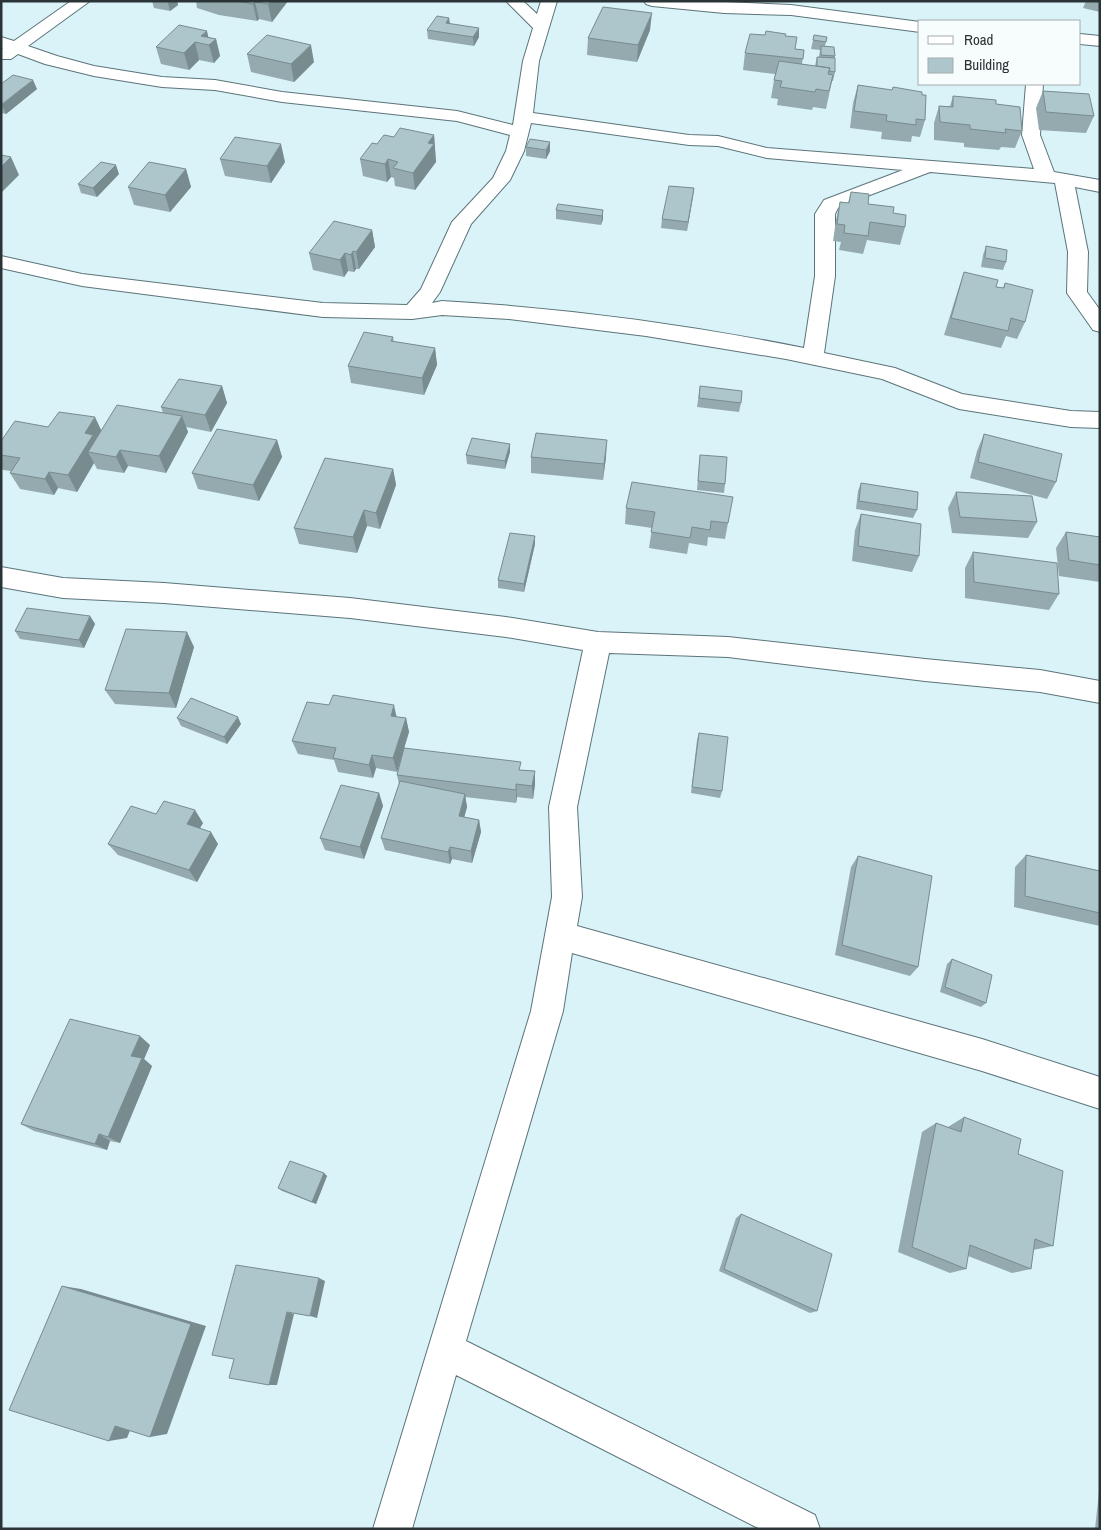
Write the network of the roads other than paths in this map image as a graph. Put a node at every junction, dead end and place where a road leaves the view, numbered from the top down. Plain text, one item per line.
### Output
1 (82, 1) edge
2 (514, 1) edge
3 (550, 1) edge
4 (652, 1) edge
5 (918, 26) edge
6 (541, 27) junction
7 (1081, 39) edge
8 (1100, 41) edge
9 (9, 45) edge
10 (1, 58) edge
11 (1034, 85) edge
12 (522, 124) junction
13 (930, 166) junction
14 (1055, 177) junction
15 (1100, 186) edge
16 (1, 262) edge
17 (412, 312) junction
18 (1100, 326) edge
19 (813, 358) junction
20 (1100, 420) edge
21 (1, 577) edge
22 (598, 642) junction
23 (1100, 692) edge
24 (560, 935) junction
25 (1100, 1093) edge
26 (445, 1350) junction
27 (392, 1529) edge
28 (801, 1529) edge

1 - 9 street
2 - 6 street
3 - 6 street
4 - 5 street
6 - 12 street
7 - 8 street
9 - 10 street
9 - 12 street
11 - 14 street
12 - 13 street
12 - 17 street
13 - 14 street
13 - 19 street
14 - 15 street
14 - 18 street
16 - 17 street
17 - 19 street
19 - 20 street
21 - 22 street
22 - 23 street
22 - 24 street
24 - 25 street
24 - 26 street
26 - 27 street
26 - 28 street

